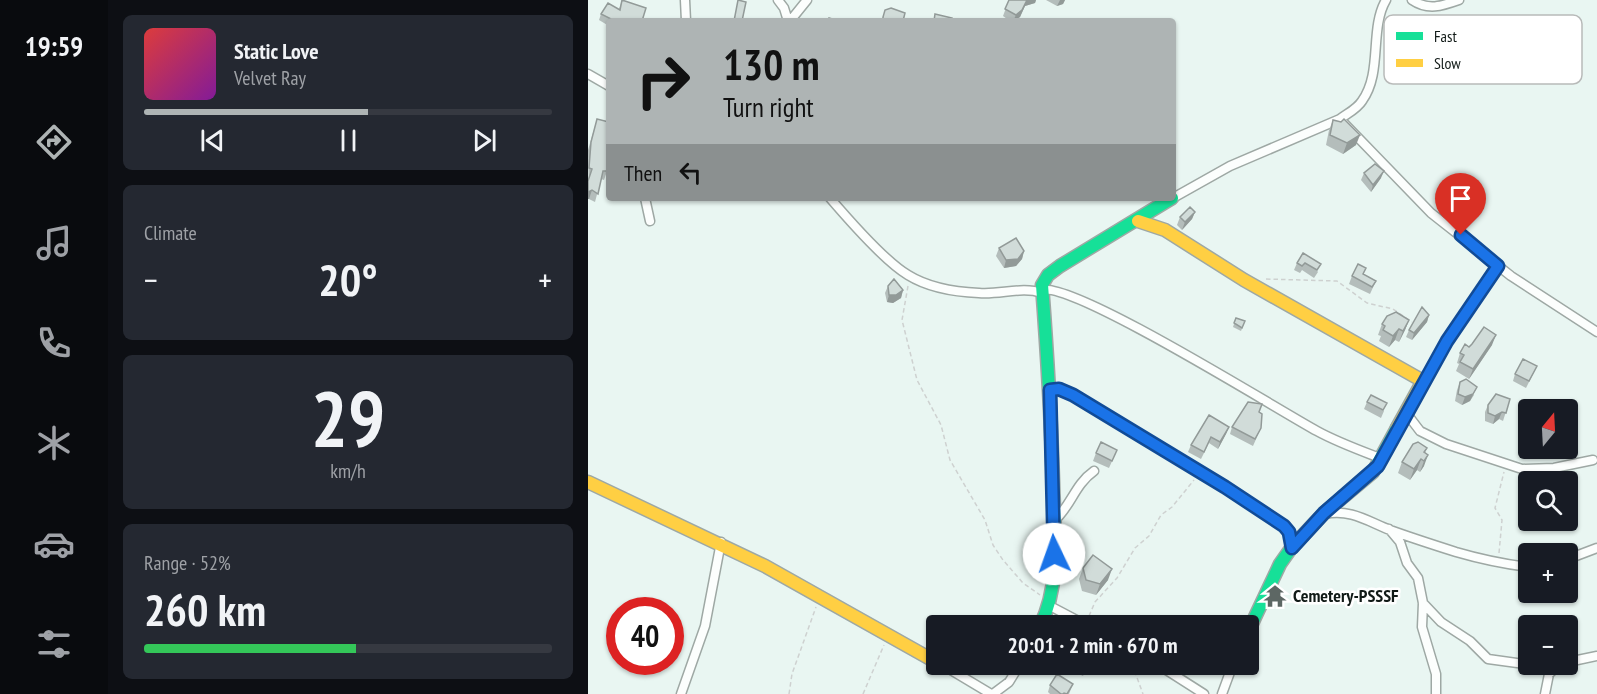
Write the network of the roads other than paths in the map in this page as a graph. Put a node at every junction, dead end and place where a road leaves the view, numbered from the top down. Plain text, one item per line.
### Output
1 (685, 0) edge
2 (778, 0) edge
3 (807, 0) edge
4 (1386, 0) edge
5 (1412, 0) edge
6 (1459, 0) edge
7 (686, 18) edge
8 (788, 18) edge
9 (792, 18) edge
10 (588, 74) edge
11 (606, 84) edge
12 (1340, 119) junction
13 (1176, 196) edge
14 (646, 201) edge
15 (833, 201) edge
16 (1168, 201) edge
17 (650, 221) dead end
18 (1138, 221) junction
19 (1498, 266) junction
20 (1042, 292) junction
21 (1597, 332) edge
22 (1423, 382) junction
23 (1050, 390) junction
24 (1407, 414) junction
25 (1380, 458) junction
26 (1593, 460) dead end
27 (1094, 471) dead end
28 (588, 482) edge
29 (1321, 515) junction
30 (1052, 522) junction
31 (1388, 529) junction
32 (721, 542) junction
33 (1292, 548) junction
34 (1597, 548) edge
35 (1578, 555) edge
36 (1518, 566) edge
37 (1051, 603) junction
38 (1424, 603) junction
39 (1045, 615) edge
40 (1071, 615) edge
41 (1256, 615) edge
42 (926, 656) edge
43 (1597, 656) edge
44 (1578, 660) edge
45 (1518, 663) edge
46 (960, 675) edge
47 (1014, 675) edge
48 (1174, 675) edge
49 (1229, 675) edge
50 (1549, 675) edge
51 (681, 694) edge
52 (992, 694) edge
53 (1204, 694) edge
54 (1222, 694) edge
55 (1436, 694) edge
56 (1545, 694) edge

1 - 7 street
2 - 8 street
3 - 9 street
4 - 12 street
5 - 6 street
10 - 11 street
12 - 13 street
12 - 19 street
14 - 17 street
15 - 20 street
16 - 18 street
18 - 20 street
18 - 22 street
19 - 21 street
19 - 22 street
20 - 23 street
20 - 25 street
22 - 24 street
23 - 30 street
23 - 33 street
24 - 25 street
24 - 26 street
25 - 29 street
27 - 30 street
28 - 32 street
29 - 31 street
29 - 33 street
30 - 37 street
31 - 36 street
31 - 38 street
32 - 42 street
32 - 51 street
33 - 41 street
34 - 35 street
37 - 39 street
37 - 40 street
38 - 45 street
38 - 55 street
43 - 44 street
46 - 52 street
47 - 52 street
48 - 53 street
49 - 54 street
50 - 56 street

